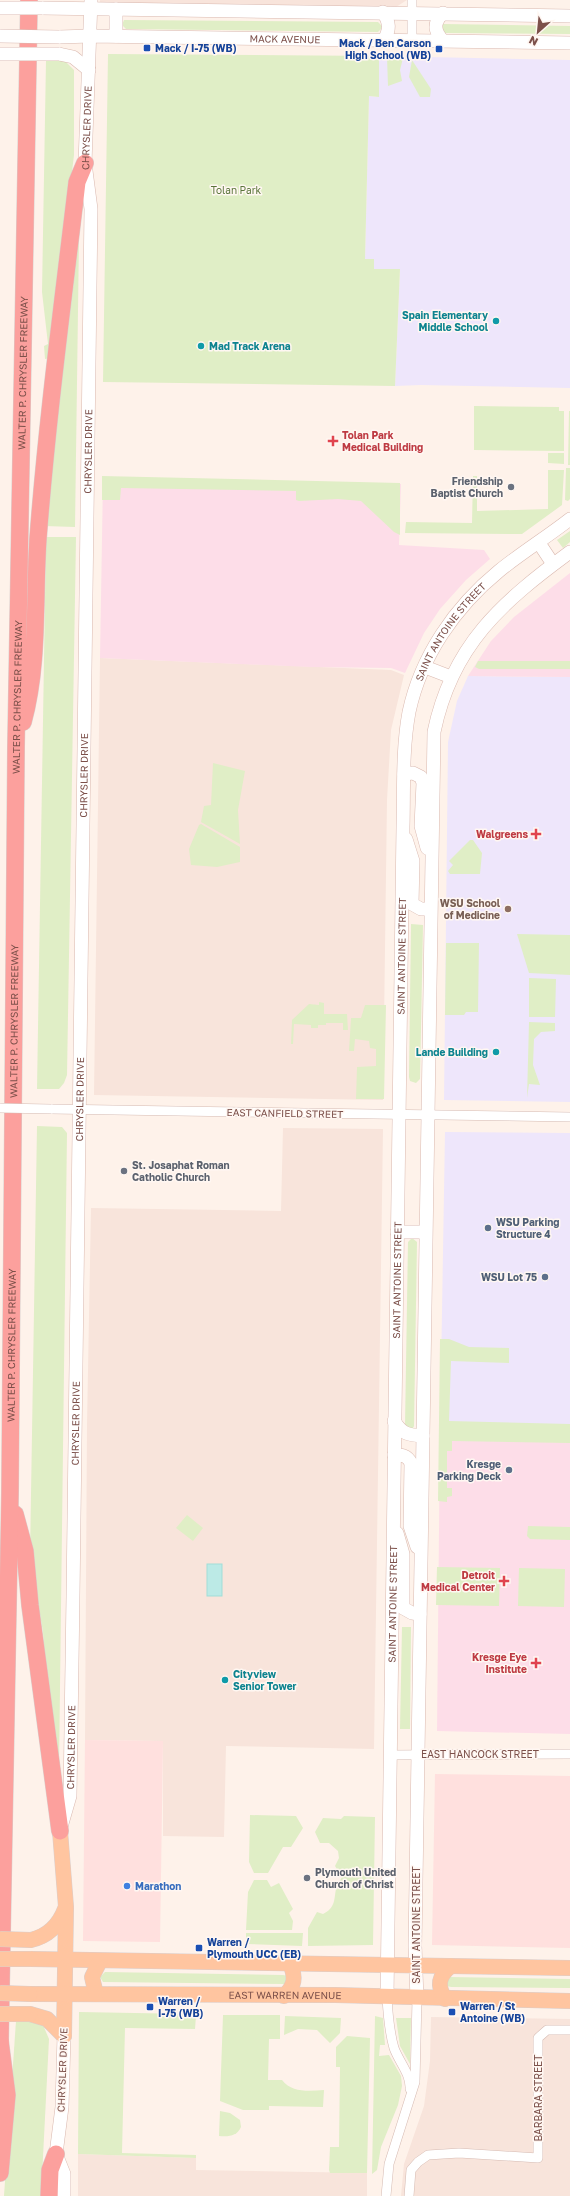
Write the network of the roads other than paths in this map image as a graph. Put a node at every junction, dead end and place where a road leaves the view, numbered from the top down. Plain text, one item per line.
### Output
1 (29, 0) edge
2 (91, 4) edge
3 (412, 6) edge
4 (0, 8) edge
5 (116, 9) junction
6 (383, 12) junction
7 (443, 13) junction
8 (570, 16) edge
9 (0, 36) edge
10 (91, 36) junction
11 (116, 36) junction
12 (384, 41) junction
13 (443, 41) junction
14 (412, 42) junction
15 (570, 43) edge
16 (0, 54) edge
17 (89, 70) junction
18 (85, 163) junction
19 (570, 520) edge
20 (539, 543) junction
21 (570, 552) edge
22 (553, 564) junction
23 (425, 667) junction
24 (451, 677) junction
25 (16, 747) junction
26 (404, 774) junction
27 (403, 827) junction
28 (431, 866) junction
29 (430, 909) junction
30 (0, 1108) edge
31 (80, 1110) junction
32 (399, 1115) junction
33 (427, 1115) junction
34 (570, 1117) edge
35 (397, 1232) junction
36 (425, 1232) junction
37 (394, 1421) junction
38 (423, 1436) junction
39 (394, 1455) junction
40 (10, 1493) junction
41 (393, 1516) junction
42 (421, 1558) junction
43 (420, 1614) junction
44 (418, 1754) junction
45 (570, 1754) edge
46 (390, 1755) junction
47 (60, 1831) junction
48 (66, 1908) junction
49 (0, 1939) edge
50 (0, 1959) edge
51 (65, 1960) junction
52 (100, 1961) junction
53 (290, 1964) junction
54 (415, 1965) junction
55 (386, 1966) junction
56 (451, 1966) junction
57 (570, 1968) edge
58 (0, 1993) edge
59 (64, 1994) junction
60 (96, 1994) junction
61 (284, 1996) junction
62 (386, 1998) junction
63 (417, 1999) junction
64 (445, 1999) junction
65 (570, 2001) edge
66 (0, 2014) edge
67 (570, 2030) edge
68 (64, 2036) junction
69 (0, 2042) edge
70 (409, 2102) junction
71 (56, 2154) junction
72 (0, 2173) edge
73 (49, 2196) edge
74 (64, 2196) edge
75 (386, 2196) edge
76 (409, 2196) edge

1 - 25 highway, WALTER P. CHRYSLER FREEWAY
2 - 4 street, bridge
2 - 5 street
2 - 10 street, CHRYSLER DRIVE
3 - 6 street
3 - 7 street
3 - 14 street
5 - 6 street
5 - 11 street
6 - 12 street
7 - 8 street
7 - 13 street
9 - 10 street, MACK AVENUE, bridge
10 - 11 street, MACK AVENUE
10 - 17 street, CHRYSLER DRIVE
11 - 12 street, MACK AVENUE
12 - 14 street, MACK AVENUE
13 - 14 street, MACK AVENUE
13 - 15 street, MACK AVENUE
16 - 17 street, bridge
17 - 18 street, CHRYSLER DRIVE
18 - 25 highway
18 - 31 street, CHRYSLER DRIVE
19 - 20 street, SAINT ANTOINE STREET
20 - 22 street
20 - 23 street, SAINT ANTOINE STREET
21 - 22 street, SAINT ANTOINE STREET
22 - 24 street, SAINT ANTOINE STREET
23 - 24 street
23 - 26 street, SAINT ANTOINE STREET
24 - 28 street, SAINT ANTOINE STREET
25 - 40 highway, WALTER P. CHRYSLER FREEWAY
26 - 27 street, SAINT ANTOINE STREET
26 - 28 street
27 - 29 street
27 - 32 street, SAINT ANTOINE STREET
28 - 29 street, SAINT ANTOINE STREET
29 - 33 street, SAINT ANTOINE STREET
30 - 31 street, EAST CANFIELD STREET, bridge
31 - 32 street, EAST CANFIELD STREET
31 - 47 street, CHRYSLER DRIVE
32 - 33 street, EAST CANFIELD STREET
32 - 35 street, SAINT ANTOINE STREET
33 - 34 street, EAST CANFIELD STREET
33 - 36 street, SAINT ANTOINE STREET
35 - 36 street
35 - 37 street, SAINT ANTOINE STREET
36 - 38 street, SAINT ANTOINE STREET
37 - 38 street
37 - 39 street, SAINT ANTOINE STREET
38 - 42 street, SAINT ANTOINE STREET
39 - 41 street, SAINT ANTOINE STREET
39 - 42 street
40 - 47 highway
40 - 69 highway, WALTER P. CHRYSLER FREEWAY
41 - 43 street
41 - 46 street, SAINT ANTOINE STREET
42 - 43 street, SAINT ANTOINE STREET
43 - 44 street, SAINT ANTOINE STREET
44 - 45 street, EAST HANCOCK STREET
44 - 46 street, EAST HANCOCK STREET
44 - 54 street, SAINT ANTOINE STREET
46 - 55 street, SAINT ANTOINE STREET
47 - 48 main road, CHRYSLER DRIVE
48 - 49 main road, bridge
48 - 51 main road, CHRYSLER DRIVE
50 - 51 main road, bridge
51 - 52 main road
51 - 59 main road, CHRYSLER DRIVE
52 - 53 main road
52 - 60 main road
53 - 55 main road
53 - 61 main road
54 - 55 main road
54 - 56 main road
54 - 63 street, SAINT ANTOINE STREET
55 - 62 street, SAINT ANTOINE STREET
56 - 57 main road
56 - 64 main road
58 - 59 main road, EAST WARREN AVENUE, bridge
59 - 60 main road, EAST WARREN AVENUE
59 - 68 main road, CHRYSLER DRIVE
60 - 61 main road, EAST WARREN AVENUE
61 - 62 main road, EAST WARREN AVENUE
62 - 63 main road, EAST WARREN AVENUE
62 - 70 street, SAINT ANTOINE STREET
63 - 64 main road, EAST WARREN AVENUE
63 - 70 street, SAINT ANTOINE STREET
64 - 65 main road, EAST WARREN AVENUE
66 - 68 main road, bridge
67 - 76 street, BARBARA STREET
68 - 71 street, CHRYSLER DRIVE
69 - 72 highway, WALTER P. CHRYSLER FREEWAY
70 - 75 street, SAINT ANTOINE STREET
71 - 73 highway
71 - 74 street, CHRYSLER DRIVE

